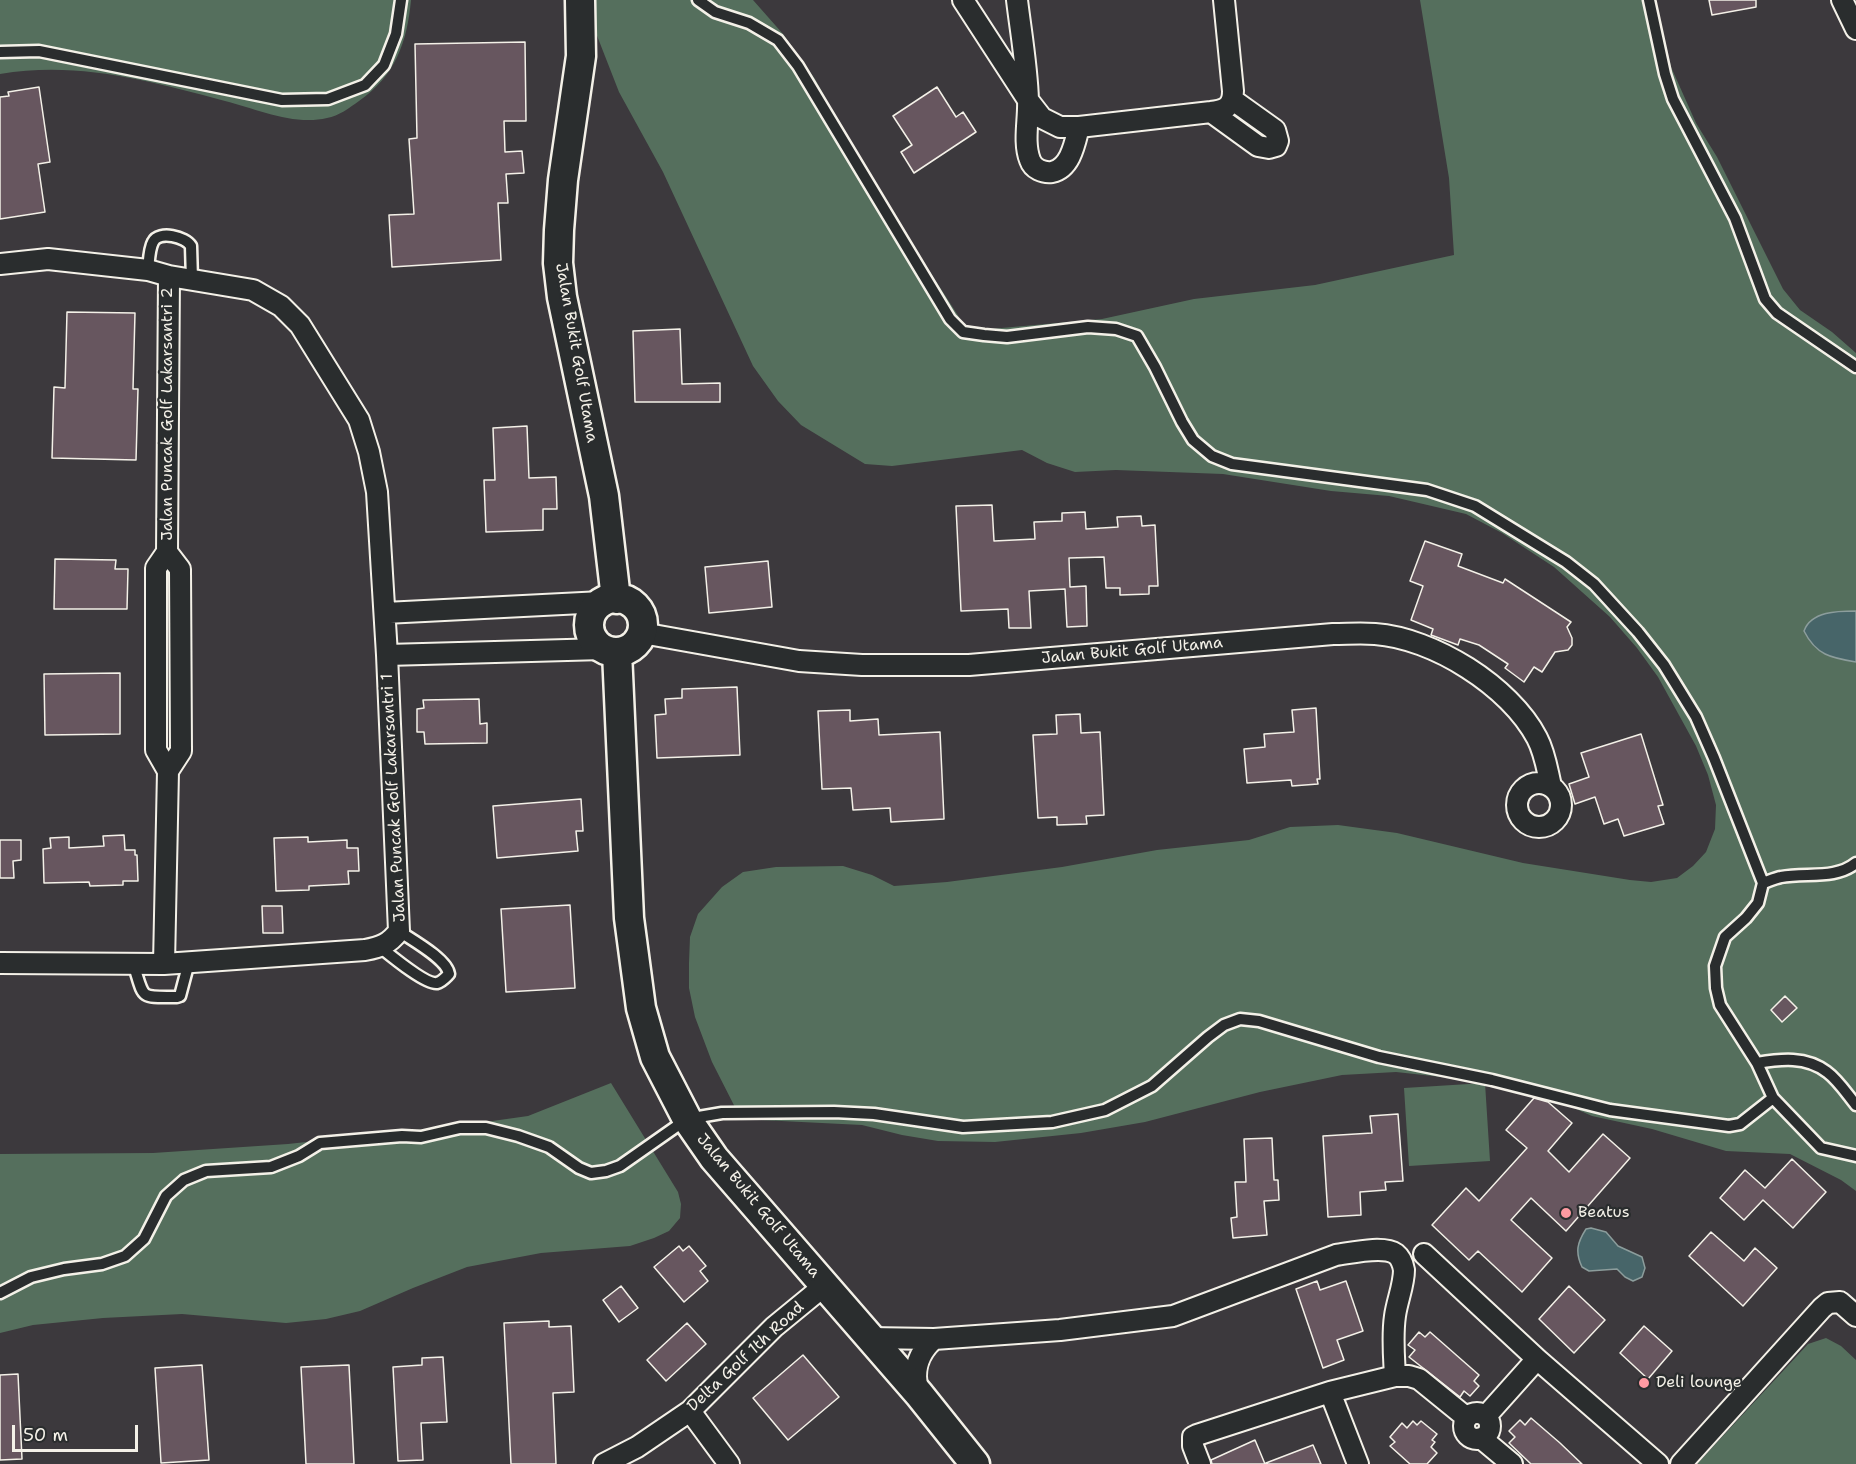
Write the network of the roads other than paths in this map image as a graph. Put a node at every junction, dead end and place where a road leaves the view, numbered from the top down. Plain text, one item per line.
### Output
1 (401, 0) edge
2 (580, 0) edge
3 (698, 0) edge
4 (963, 0) edge
5 (1017, 0) edge
6 (1224, 0) edge
7 (1649, 0) edge
8 (1842, 0) edge
9 (1856, 29) edge
10 (0, 52) edge
11 (1028, 100) junction
12 (1233, 100) junction
13 (1211, 112) junction
14 (1079, 127) junction
15 (0, 264) edge
16 (148, 270) junction
17 (169, 276) junction
18 (192, 280) junction
19 (1856, 367) edge
20 (609, 600) junction
21 (385, 613) junction
22 (642, 633) junction
23 (610, 650) junction
24 (387, 655) junction
25 (1551, 786) dead end
26 (1856, 863) edge
27 (1763, 883) junction
28 (399, 931) junction
29 (380, 947) junction
30 (189, 962) junction
31 (0, 963) edge
32 (133, 963) junction
33 (164, 964) junction
34 (1757, 1063) junction
35 (1773, 1098) junction
36 (1856, 1105) edge
37 (687, 1119) junction
38 (1856, 1156) edge
39 (1424, 1254) dead end
40 (824, 1286) junction
41 (0, 1293) edge
42 (1856, 1316) edge
43 (869, 1338) junction
44 (934, 1339) junction
45 (1537, 1359) junction
46 (1395, 1376) junction
47 (1330, 1392) junction
48 (919, 1394) junction
49 (690, 1411) junction
50 (1476, 1417) junction
51 (604, 1464) edge
52 (729, 1464) edge
53 (975, 1464) edge
54 (1200, 1464) edge
55 (1358, 1464) edge
56 (1512, 1464) edge
57 (1658, 1464) edge
58 (1681, 1464) edge

1 - 10 lane
2 - 20 street, Jalan Bukit Golf Utama
3 - 27 lane
4 - 11 street
5 - 11 street
6 - 12 street
7 - 19 lane
8 - 9 street
11 - 14 street
11 - 14 street
12 - 13 street
12 - 13 street
13 - 14 street
15 - 16 street, Jalan Puncak Golf Lakarsantri 1
16 - 17 street, Jalan Puncak Golf Lakarsantri 1
16 - 18 lane
17 - 18 street, Jalan Puncak Golf Lakarsantri 1
17 - 33 street, Jalan Puncak Golf Lakarsantri 2
18 - 21 street, Jalan Puncak Golf Lakarsantri 1
20 - 21 street
20 - 22 street
20 - 23 street
21 - 24 street, Jalan Puncak Golf Lakarsantri 1
22 - 23 street
22 - 25 street, Jalan Bukit Golf Utama
23 - 24 street, Jalan Puncak Golf Lakarsantri 1
23 - 37 street, Jalan Bukit Golf Utama
24 - 28 street, Jalan Puncak Golf Lakarsantri 1
26 - 27 lane
27 - 34 lane
28 - 29 street, Jalan Puncak Golf Lakarsantri 1
28 - 29 lane
29 - 30 street
30 - 32 lane
30 - 33 street
31 - 32 street
32 - 33 street
34 - 35 lane
34 - 36 lane
35 - 37 lane
35 - 38 lane
37 - 40 street, Jalan Bukit Golf Utama
37 - 41 lane
39 - 45 street
40 - 43 street, Jalan Bukit Golf Utama
40 - 49 street, Delta Golf 1th Road
42 - 58 street
43 - 44 street
43 - 48 street, Jalan Bukit Golf Utama
44 - 46 street
44 - 48 street
45 - 50 street
45 - 57 street
46 - 47 street
46 - 50 street
47 - 54 street
47 - 55 street
48 - 53 street, Jalan Bukit Golf Utama
49 - 51 street, Delta Golf 1th Road
49 - 52 street
50 - 56 street

